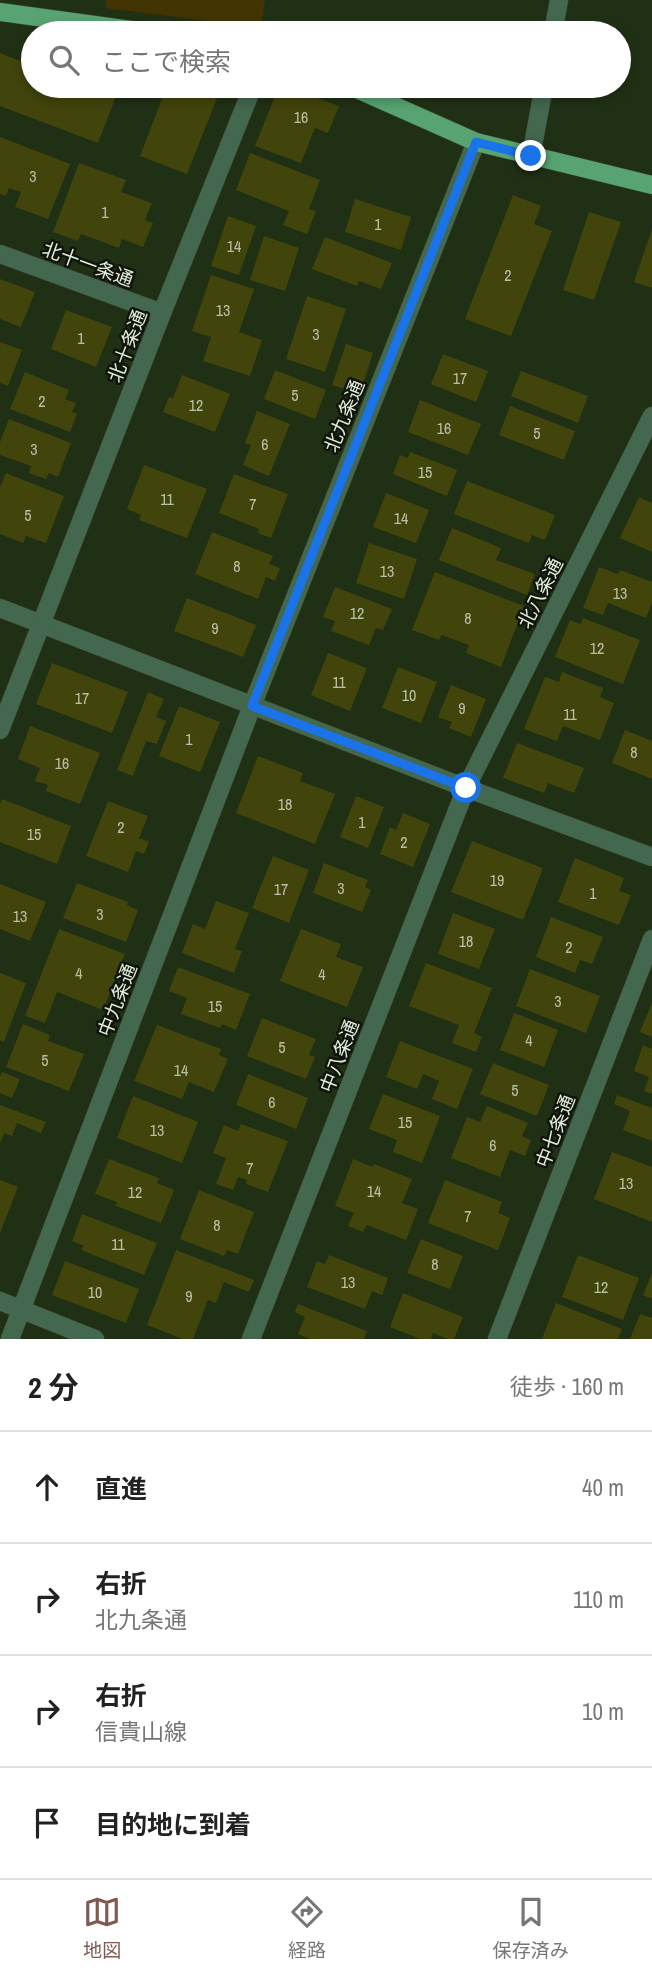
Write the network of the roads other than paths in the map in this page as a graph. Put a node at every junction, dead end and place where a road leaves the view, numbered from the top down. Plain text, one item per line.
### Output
1 (559, 0) edge
2 (0, 12) edge
3 (66, 21) edge
4 (556, 21) edge
5 (248, 98) edge
6 (377, 98) edge
7 (542, 98) edge
8 (476, 142) junction
9 (531, 156) junction
10 (652, 185) edge
11 (0, 254) edge
12 (162, 313) junction
13 (652, 416) edge
14 (0, 608) edge
15 (41, 623) junction
16 (252, 706) junction
17 (0, 730) edge
18 (466, 788) junction
19 (652, 857) edge
20 (652, 939) edge
21 (0, 1301) edge
22 (22, 1309) junction
23 (10, 1339) edge
24 (96, 1339) edge
25 (251, 1339) edge
26 (497, 1339) edge

1 - 4 street
2 - 3 main road
5 - 12 street, 北十条通
6 - 8 main road
7 - 9 street
8 - 9 main road
8 - 16 street, 北九条通
9 - 10 main road
11 - 12 street, 北十一条通
12 - 15 street, 北十条通
13 - 18 street, 北八条通
14 - 15 street
15 - 16 street
15 - 17 street, 北十条通
16 - 18 street
16 - 22 street, 中九条通
18 - 19 street
18 - 25 street, 中八条通
20 - 26 street, 中七条通
21 - 22 street
22 - 23 street, 中九条通
22 - 24 street

